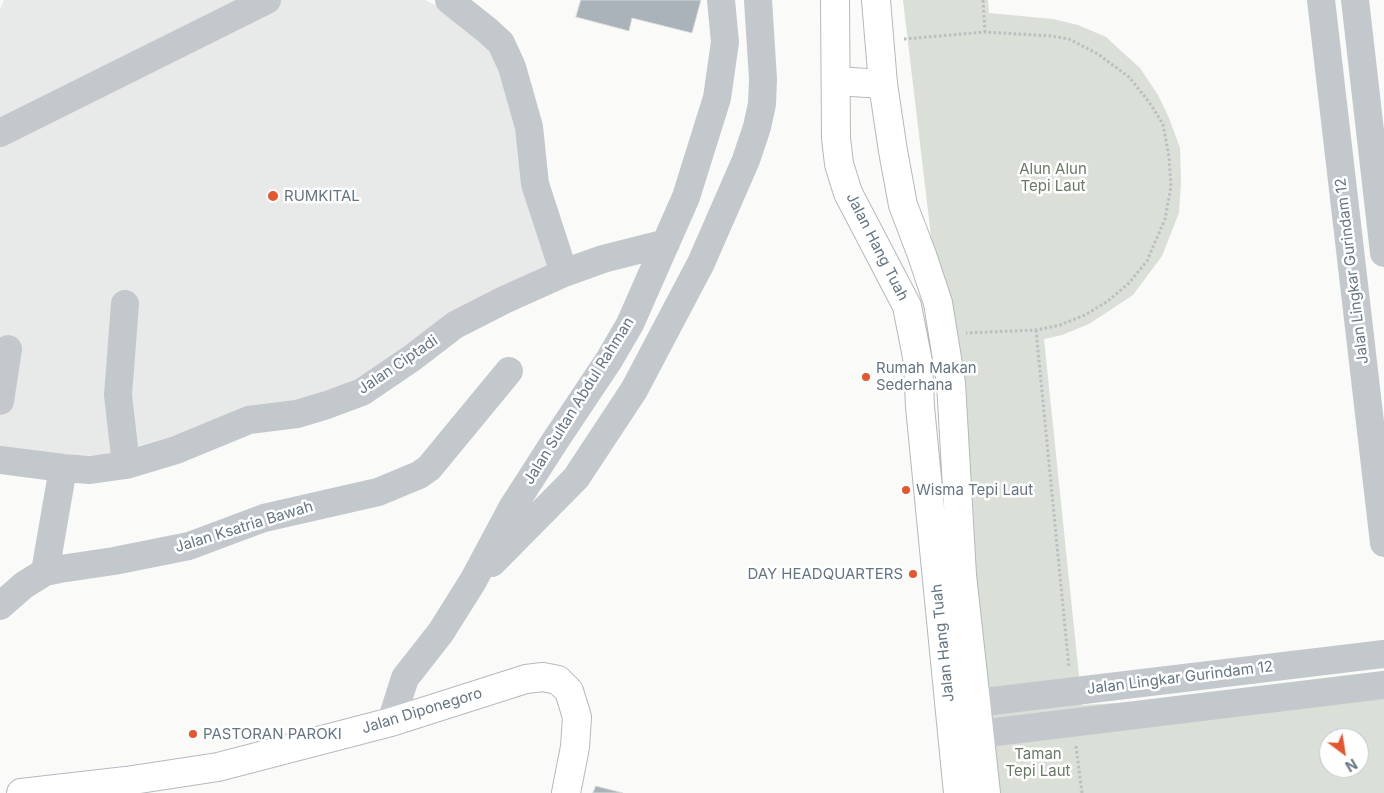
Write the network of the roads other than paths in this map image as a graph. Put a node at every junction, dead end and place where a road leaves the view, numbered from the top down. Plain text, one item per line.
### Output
1 (267, 0) edge
2 (449, 0) edge
3 (721, 0) edge
4 (758, 0) edge
5 (835, 0) edge
6 (876, 0) edge
7 (1321, 0) edge
8 (1355, 0) edge
9 (836, 81) junction
10 (883, 84) junction
11 (0, 133) edge
12 (666, 243) junction
13 (1384, 253) edge
14 (564, 273) junction
15 (125, 304) dead end
16 (8, 349) dead end
17 (509, 371) dead end
18 (0, 401) edge
19 (0, 460) edge
20 (126, 465) junction
21 (63, 468) junction
22 (1384, 543) edge
23 (46, 572) junction
24 (470, 585) junction
25 (0, 606) edge
26 (1384, 654) edge
27 (1384, 685) edge
28 (976, 703) junction
29 (391, 722) junction
30 (980, 734) junction
31 (21, 793) edge
32 (566, 793) edge
33 (958, 793) edge
34 (986, 793) edge

1 - 11 street
2 - 14 street
3 - 12 street, Jalan Sultan Abdul Rahman
4 - 24 street
5 - 9 main road, Jalan Hang Tuah
6 - 10 main road, Jalan Hang Tuah
7 - 22 street, Jalan Lingkar Gurindam 12
8 - 13 street
9 - 10 main road
9 - 33 main road, Jalan Hang Tuah
10 - 28 main road, Jalan Hang Tuah
12 - 14 street, Jalan Ciptadi
12 - 24 street, Jalan Sultan Abdul Rahman
14 - 20 street, Jalan Ciptadi
15 - 20 street
16 - 18 street
17 - 23 street, Jalan Ksatria Bawah
19 - 21 street, Jalan Ciptadi
20 - 21 street, Jalan Ciptadi
21 - 23 street
23 - 25 street, Jalan Ksatria Bawah
24 - 29 street, Jalan Sultan Abdul Rahman
26 - 28 street, Jalan Lingkar Gurindam 12
27 - 30 street, Jalan Lingkar Gurindam 12
28 - 30 main road, Jalan Hang Tuah
29 - 31 main road, Jalan Diponegoro
29 - 32 main road, Jalan Diponegoro
30 - 34 main road, Jalan Hang Tuah

